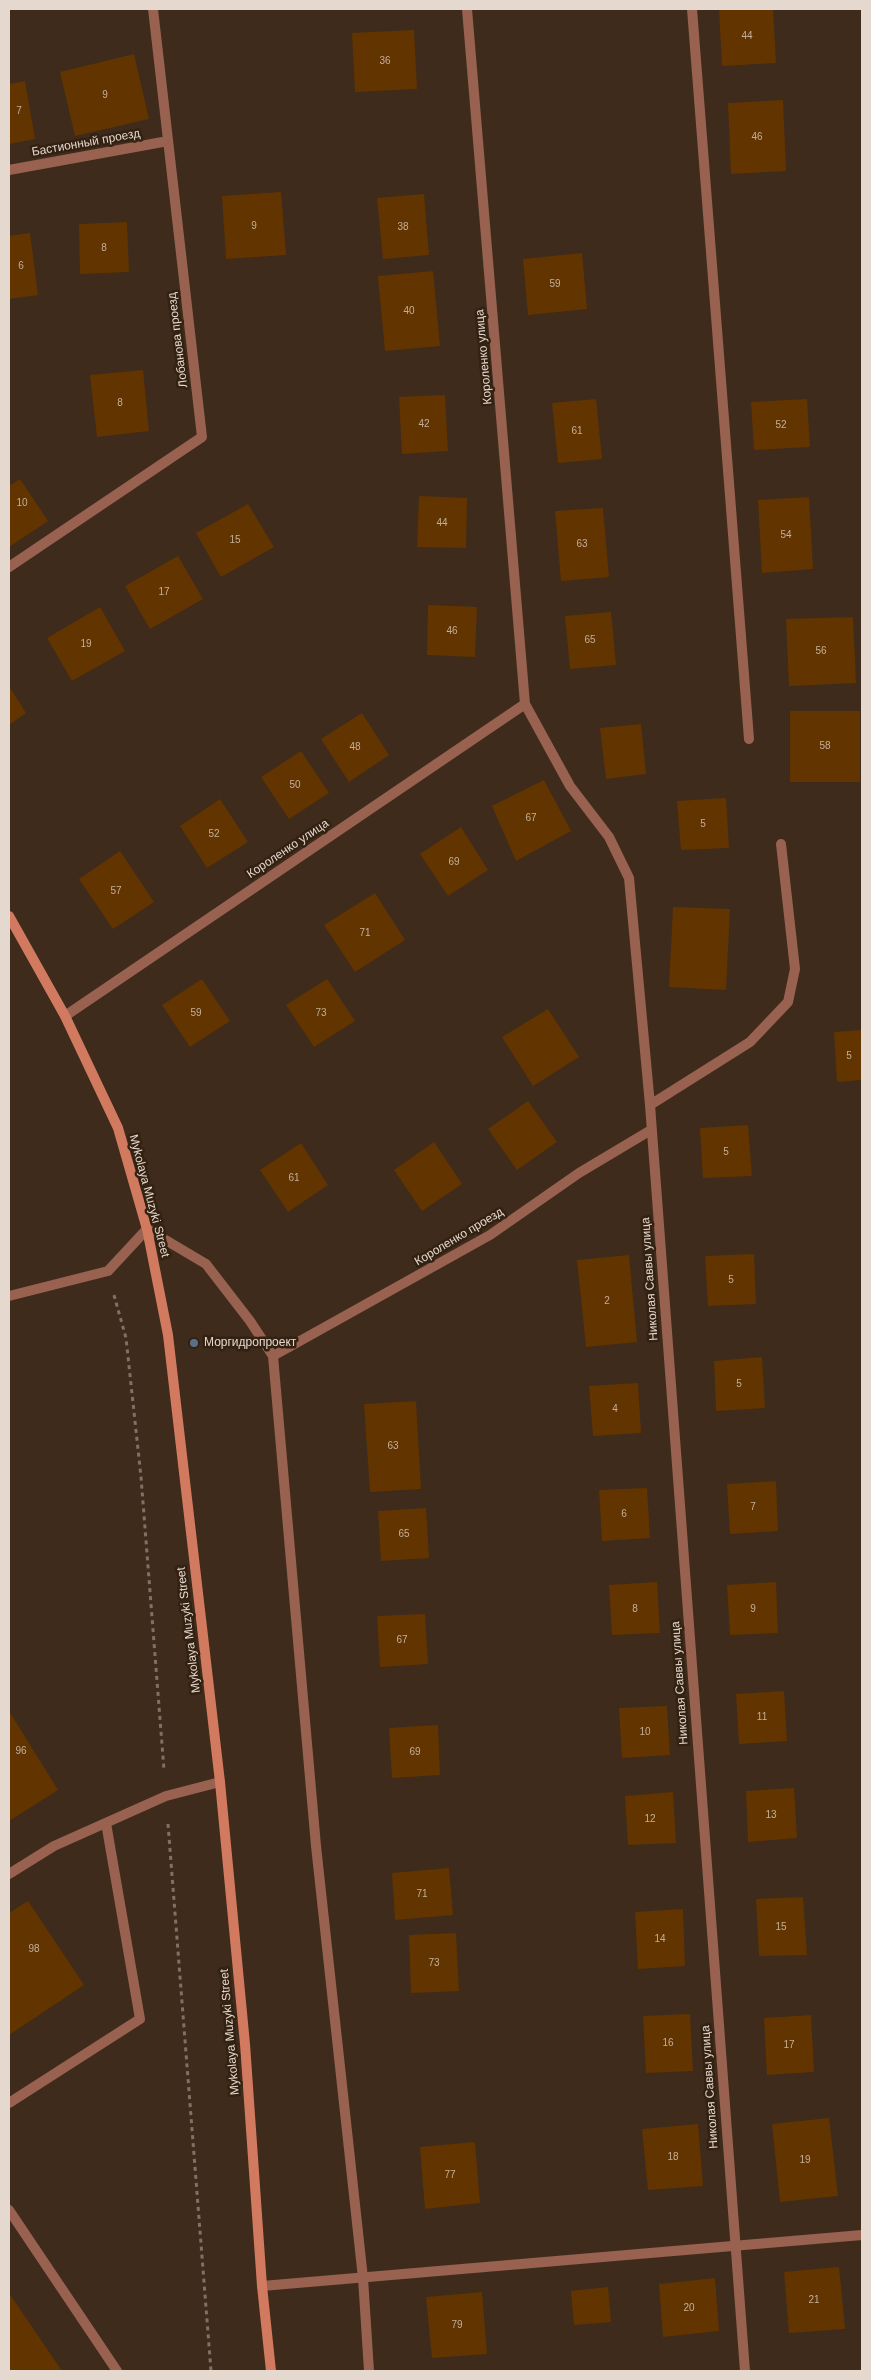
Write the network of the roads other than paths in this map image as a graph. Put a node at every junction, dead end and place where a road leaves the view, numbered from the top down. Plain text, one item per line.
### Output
1 (153, 9) edge
2 (467, 9) edge
3 (692, 9) edge
4 (168, 141) junction
5 (9, 170) edge
6 (9, 567) edge
7 (525, 704) junction
8 (749, 739) dead end
9 (781, 844) dead end
10 (9, 916) edge
11 (640, 992) joint
12 (65, 1016) junction
13 (650, 1105) junction
14 (651, 1130) junction
15 (147, 1229) junction
16 (9, 1296) edge
17 (273, 1356) junction
18 (220, 1782) junction
19 (106, 1823) junction
20 (9, 1874) edge
21 (9, 2103) edge
22 (9, 2210) edge
23 (862, 2235) edge
24 (735, 2245) junction
25 (363, 2278) junction
26 (262, 2286) junction
27 (116, 2371) edge
28 (272, 2371) edge
29 (370, 2371) edge
30 (745, 2371) edge

1 - 4 street, Лобанова проезд
2 - 7 street, Короленко улица
3 - 8 street
4 - 5 street, Бастионный проезд
4 - 6 street, Лобанова проезд
7 - 11 street, Короленко улица
7 - 12 street, Короленко улица
9 - 13 street
10 - 12 main road, Mykolaya Muzyki Street
11 - 13 street, Николая Саввы улица
12 - 15 main road, Mykolaya Muzyki Street
13 - 14 street, Николая Саввы улица
14 - 17 street, Короленко проезд
14 - 24 street, Николая Саввы улица
15 - 16 street
15 - 17 street
15 - 18 main road, Mykolaya Muzyki Street
17 - 25 street
18 - 19 street
18 - 26 main road, Mykolaya Muzyki Street
19 - 20 street
19 - 21 street
22 - 27 street
23 - 24 street
24 - 25 street
24 - 30 street, Николая Саввы улица
25 - 26 street
25 - 29 street
26 - 28 main road, Mykolaya Muzyki Street

